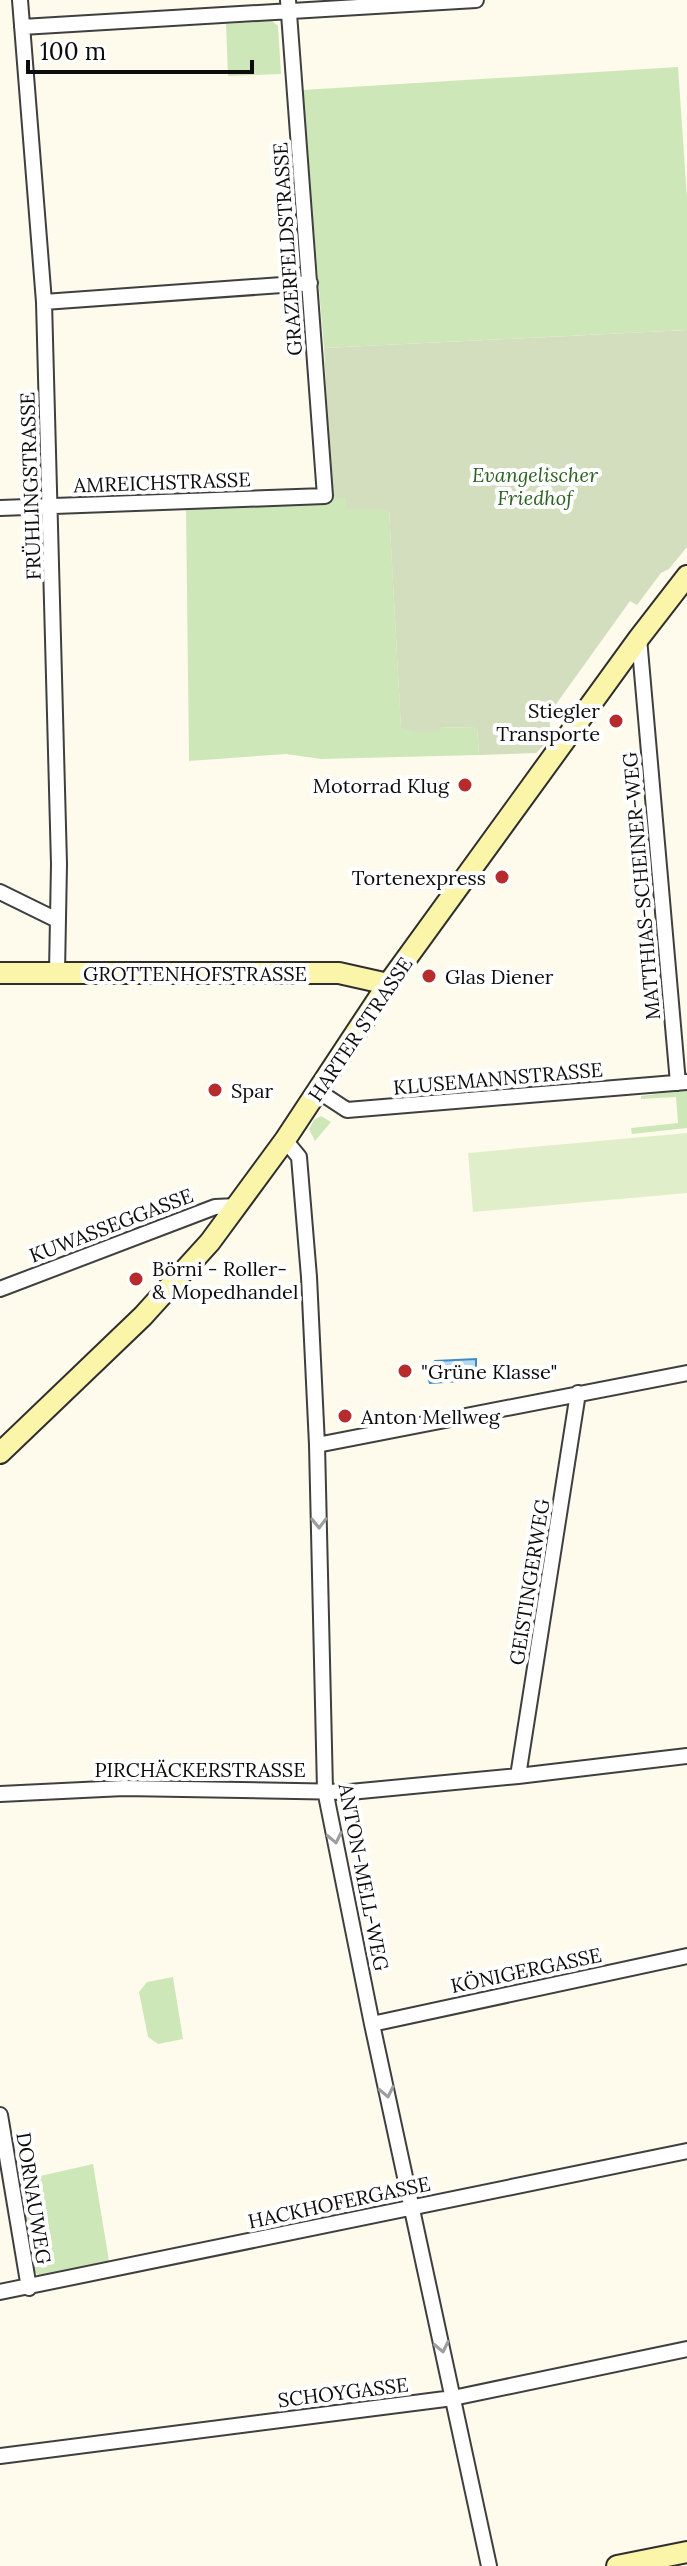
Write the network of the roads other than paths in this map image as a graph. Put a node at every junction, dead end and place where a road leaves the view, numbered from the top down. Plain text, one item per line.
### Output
1 (20, 0) edge
2 (476, 0) edge
3 (288, 6) edge
4 (22, 27) junction
5 (310, 283) junction
6 (44, 302) junction
7 (325, 496) joint
8 (51, 506) junction
9 (0, 508) edge
10 (687, 576) edge
11 (639, 638) junction
12 (0, 892) edge
13 (57, 920) junction
14 (57, 972) junction
15 (0, 973) edge
16 (388, 984) junction
17 (682, 1082) edge
18 (318, 1091) junction
19 (285, 1140) junction
20 (237, 1206) junction
21 (0, 1289) edge
22 (687, 1373) edge
23 (578, 1393) junction
24 (317, 1445) junction
25 (0, 1453) edge
26 (687, 1756) edge
27 (518, 1776) junction
28 (325, 1790) junction
29 (0, 1794) edge
30 (687, 1956) edge
31 (372, 2024) junction
32 (0, 2115) edge
33 (687, 2151) edge
34 (412, 2208) junction
35 (29, 2288) junction
36 (0, 2292) edge
37 (687, 2349) edge
38 (453, 2398) junction
39 (0, 2456) edge
40 (687, 2554) edge
41 (489, 2566) edge
42 (617, 2566) edge
43 (666, 2566) edge

1 - 4 street, FRÜHLINGSTRASSE
2 - 3 street
3 - 4 street
3 - 5 street, GRAZERFELDSTRASSE
4 - 6 street, FRÜHLINGSTRASSE
5 - 6 street
5 - 7 street, GRAZERFELDSTRASSE
6 - 8 street, FRÜHLINGSTRASSE
7 - 8 street, AMREICHSTRASSE
8 - 9 street, AMREICHSTRASSE
8 - 13 street, FRÜHLINGSTRASSE
10 - 11 main road, HARTER STRASSE
11 - 16 main road, HARTER STRASSE
11 - 17 street, MATTHIAS-SCHEINER-WEG
12 - 13 street
13 - 14 street, FRÜHLINGSTRASSE
14 - 15 main road, GROTTENHOFSTRASSE
14 - 16 main road, GROTTENHOFSTRASSE
16 - 18 main road, HARTER STRASSE
17 - 18 street, KLUSEMANNSTRASSE
18 - 19 main road, HARTER STRASSE
19 - 20 main road, HARTER STRASSE
19 - 24 street, ANTON-MELL-WEG
20 - 21 street, KUWASSEGGASSE
20 - 25 main road, HARTER STRASSE
22 - 23 street
23 - 24 street
23 - 27 street, GEISTINGERWEG
24 -> 28 street, ANTON-MELL-WEG
26 - 27 street, PIRCHÄCKERSTRASSE
27 - 28 street, PIRCHÄCKERSTRASSE
28 - 29 street, PIRCHÄCKERSTRASSE
28 -> 31 street, ANTON-MELL-WEG
30 - 31 street, KÖNIGERGASSE
31 -> 34 street, ANTON-MELL-WEG
32 - 35 street, DORNAUWEG
33 - 34 street, HACKHOFERGASSE
34 - 35 street, HACKHOFERGASSE
34 -> 38 street, ANTON-MELL-WEG
35 - 36 street, HACKHOFERGASSE
37 - 38 street, SCHOYGASSE
38 - 39 street, SCHOYGASSE
38 - 41 street, ANTON-MELL-WEG
40 - 42 main road
40 - 43 street

